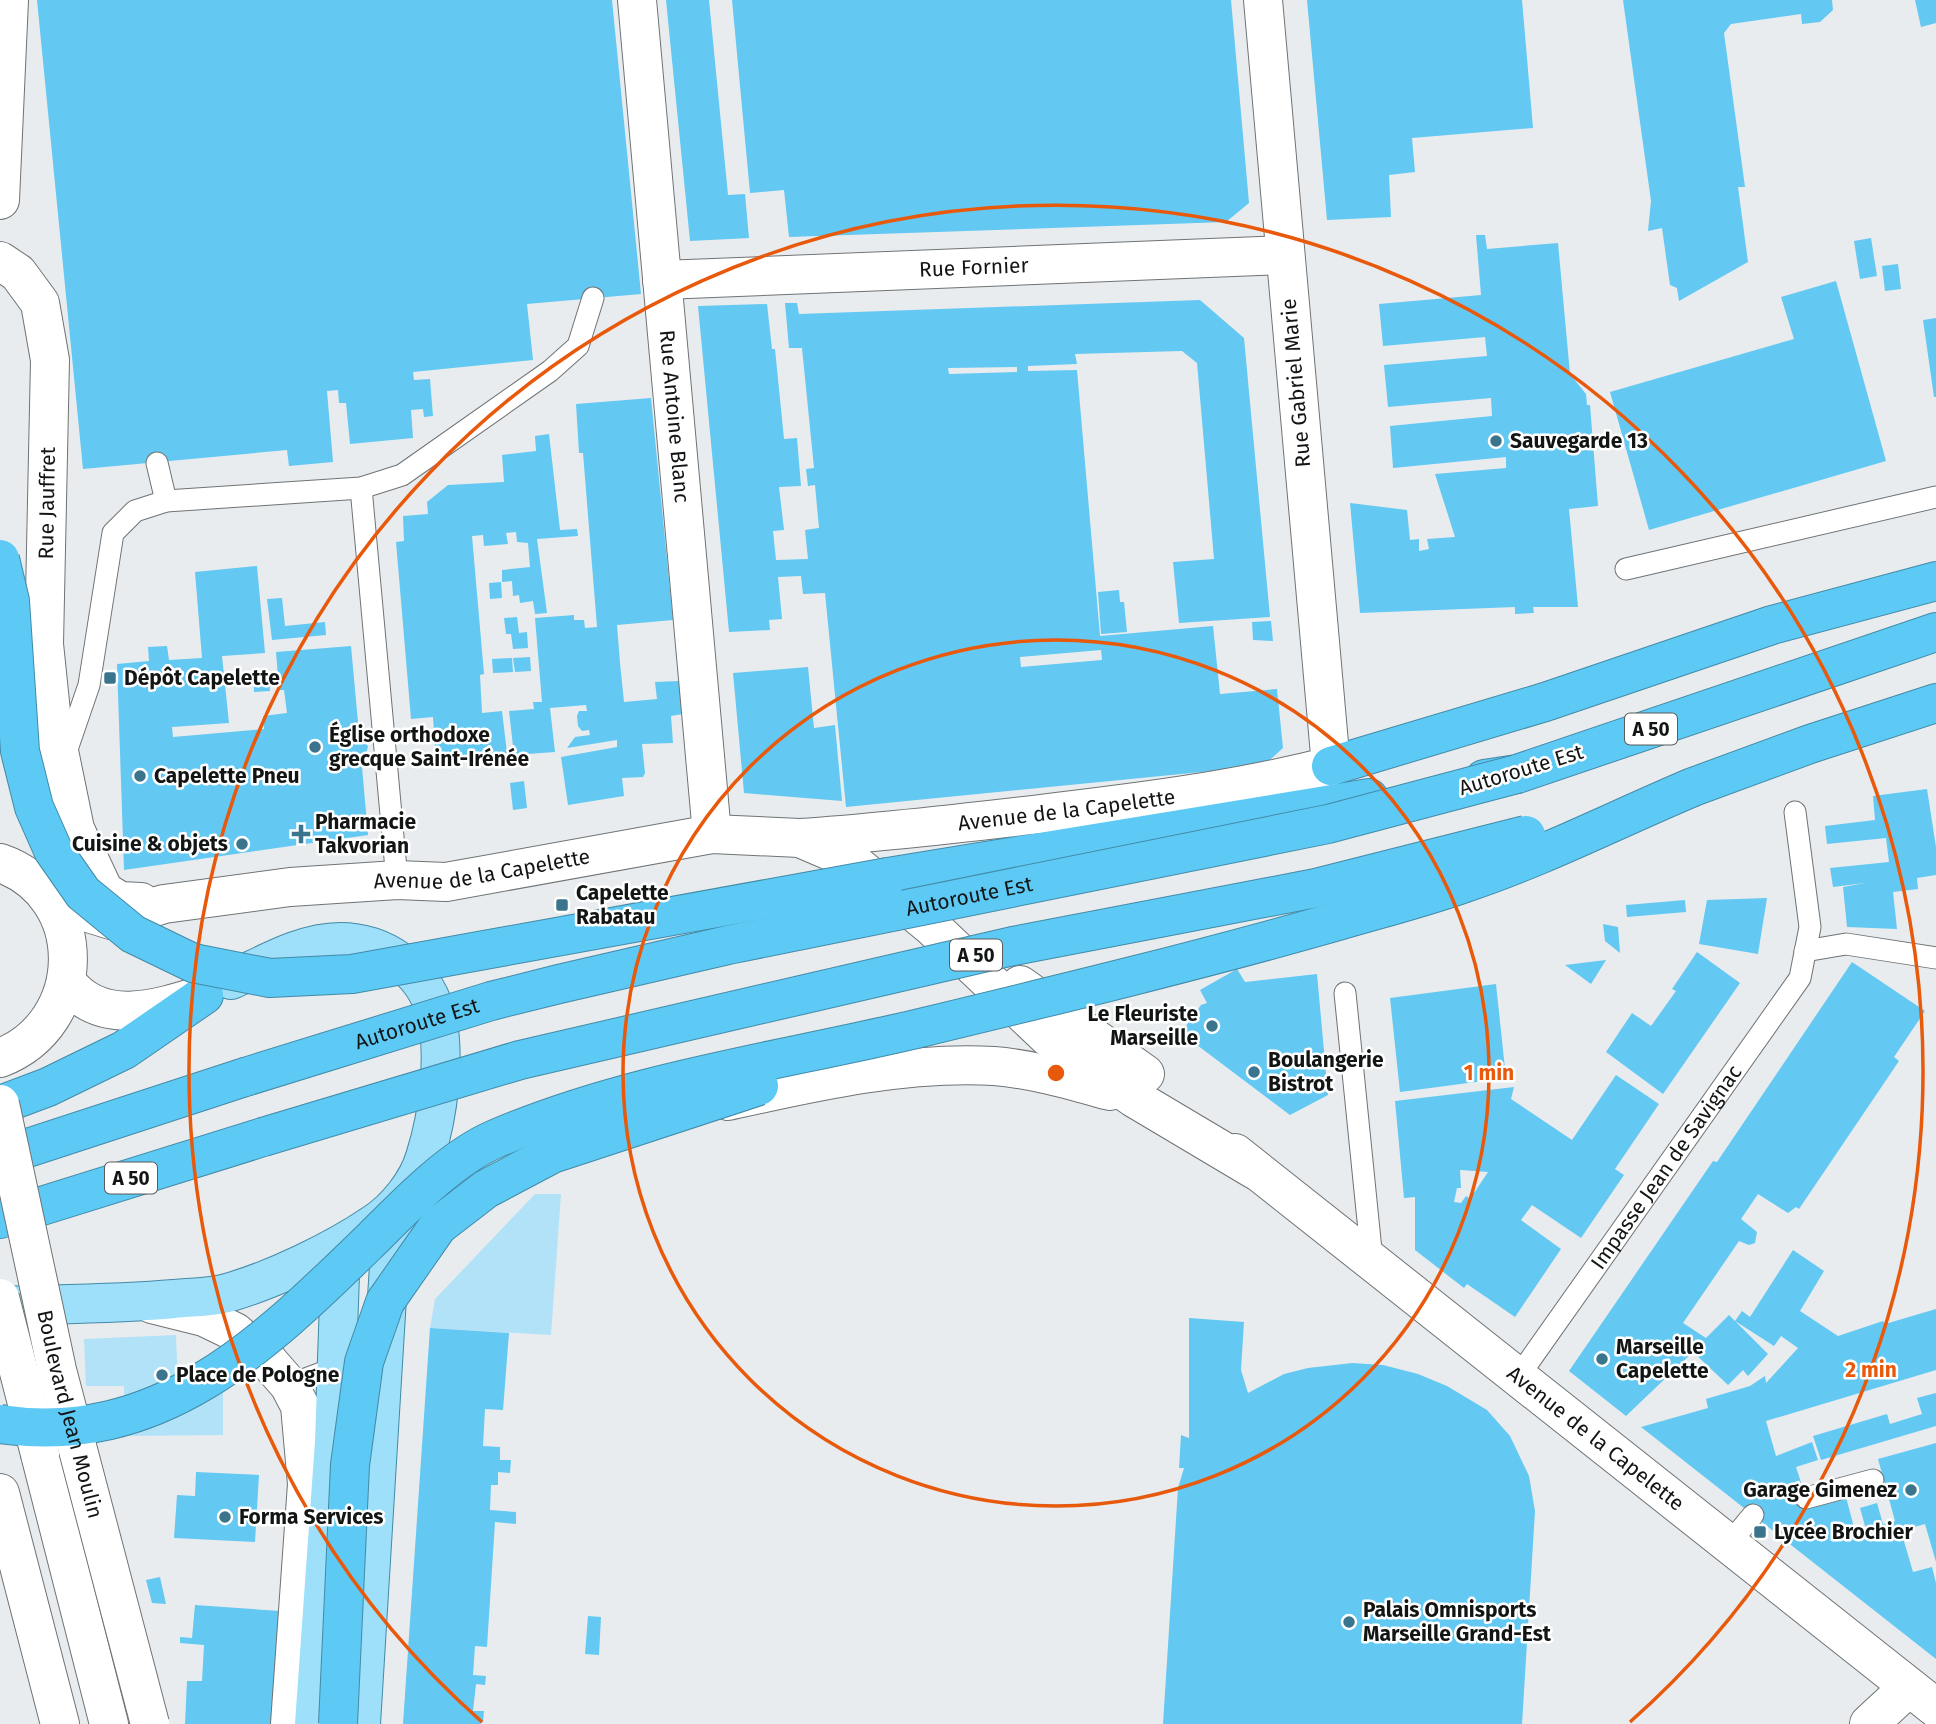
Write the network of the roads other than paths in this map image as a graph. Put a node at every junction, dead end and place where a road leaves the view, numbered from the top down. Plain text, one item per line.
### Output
1 (9, 0) edge
2 (636, 0) edge
3 (1263, 0) edge
4 (0, 200) edge
5 (1285, 255) junction
6 (0, 261) edge
7 (662, 281) junction
8 (593, 298) dead end
9 (157, 463) dead end
10 (361, 488) junction
11 (1936, 497) edge
12 (166, 501) junction
13 (0, 559) edge
14 (1626, 569) dead end
15 (1936, 581) edge
16 (1936, 632) edge
17 (1936, 703) edge
18 (63, 760) junction
19 (1331, 766) junction
20 (1517, 774) junction
21 (1693, 787) junction
22 (1795, 812) dead end
23 (712, 834) junction
24 (800, 838) junction
25 (24, 878) edge
26 (397, 880) junction
27 (164, 904) junction
28 (1805, 951) junction
29 (1936, 958) edge
30 (68, 974) junction
31 (1345, 993) dead end
32 (204, 995) junction
33 (1059, 1028) junction
34 (912, 1030) junction
35 (0, 1058) edge
36 (995, 1066) junction
37 (1134, 1098) junction
38 (0, 1104) edge
39 (0, 1157) edge
40 (1255, 1170) junction
41 (408, 1191) junction
42 (0, 1219) edge
43 (342, 1241) junction
44 (1371, 1260) junction
45 (0, 1298) edge
46 (143, 1302) junction
47 (0, 1306) edge
48 (335, 1368) junction
49 (1518, 1377) junction
50 (289, 1385) junction
51 (0, 1424) edge
52 (1873, 1480) dead end
53 (0, 1493) edge
54 (1806, 1498) dead end
55 (1753, 1515) dead end
56 (1728, 1545) junction
57 (1922, 1698) edge
58 (60, 1724) edge
59 (109, 1724) edge
60 (150, 1724) edge
61 (290, 1724) edge
62 (314, 1724) edge
63 (338, 1724) edge
64 (361, 1724) edge
65 (1869, 1724) edge

1 - 4 street
2 - 7 street, Rue Antoine Blanc
3 - 5 street, Rue Gabriel Marie
5 - 7 street, Rue Fornier
5 - 19 street, Rue Gabriel Marie
6 - 18 street, Rue Jauffret
7 - 23 street, Rue Antoine Blanc
8 - 10 lane, Rue Jauffret
9 - 12 lane
10 - 12 lane, Rue Jauffret
10 - 26 lane
11 - 14 lane
12 - 18 lane, Rue Jauffret
13 - 20 highway, bridge
15 - 19 highway
16 - 20 highway, Autoroute Est / A 50
17 - 21 highway, A 50
18 - 25 street, Rue Jauffret
18 - 27 street, Rue Jauffret
19 - 24 street, Avenue de la Capelette
20 - 39 highway, Autoroute Est / A 50, bridge
21 - 34 highway, bridge
21 - 42 highway, A 50, bridge
22 - 28 lane, Impasse Jean de Savignac
23 - 24 street, Avenue de la Capelette
23 - 26 street, Avenue de la Capelette
24 - 33 street, Avenue de la Capelette
25 - 27 street, Avenue de la Capelette
25 - 30 street
26 - 27 street, Avenue de la Capelette
27 - 30 street, Avenue de la Capelette
28 - 29 lane
28 - 49 lane, Impasse Jean de Savignac
30 - 32 street
30 - 35 street
31 - 44 lane
32 - 38 highway
32 - 41 main road
33 - 36 street
33 - 37 street, Avenue de la Capelette
33 - 40 street, Avenue de la Capelette
34 - 51 highway, bridge
34 - 63 highway, bridge
36 - 37 street
36 - 41 street
37 - 40 street, Avenue de la Capelette
38 - 60 street, Boulevard Jean Moulin, bridge
40 - 44 street, Avenue de la Capelette
41 - 43 main road
41 - 64 main road
43 - 46 main road
43 - 48 main road
44 - 49 street, Avenue de la Capelette
45 - 59 street, Boulevard Jean Moulin, bridge
46 - 47 main road
46 - 50 street
48 - 50 lane
48 - 62 main road
49 - 56 street, Avenue de la Capelette
50 - 61 street
52 - 54 lane
53 - 58 street
55 - 56 lane
56 - 57 street, Avenue de la Capelette
57 - 65 street

